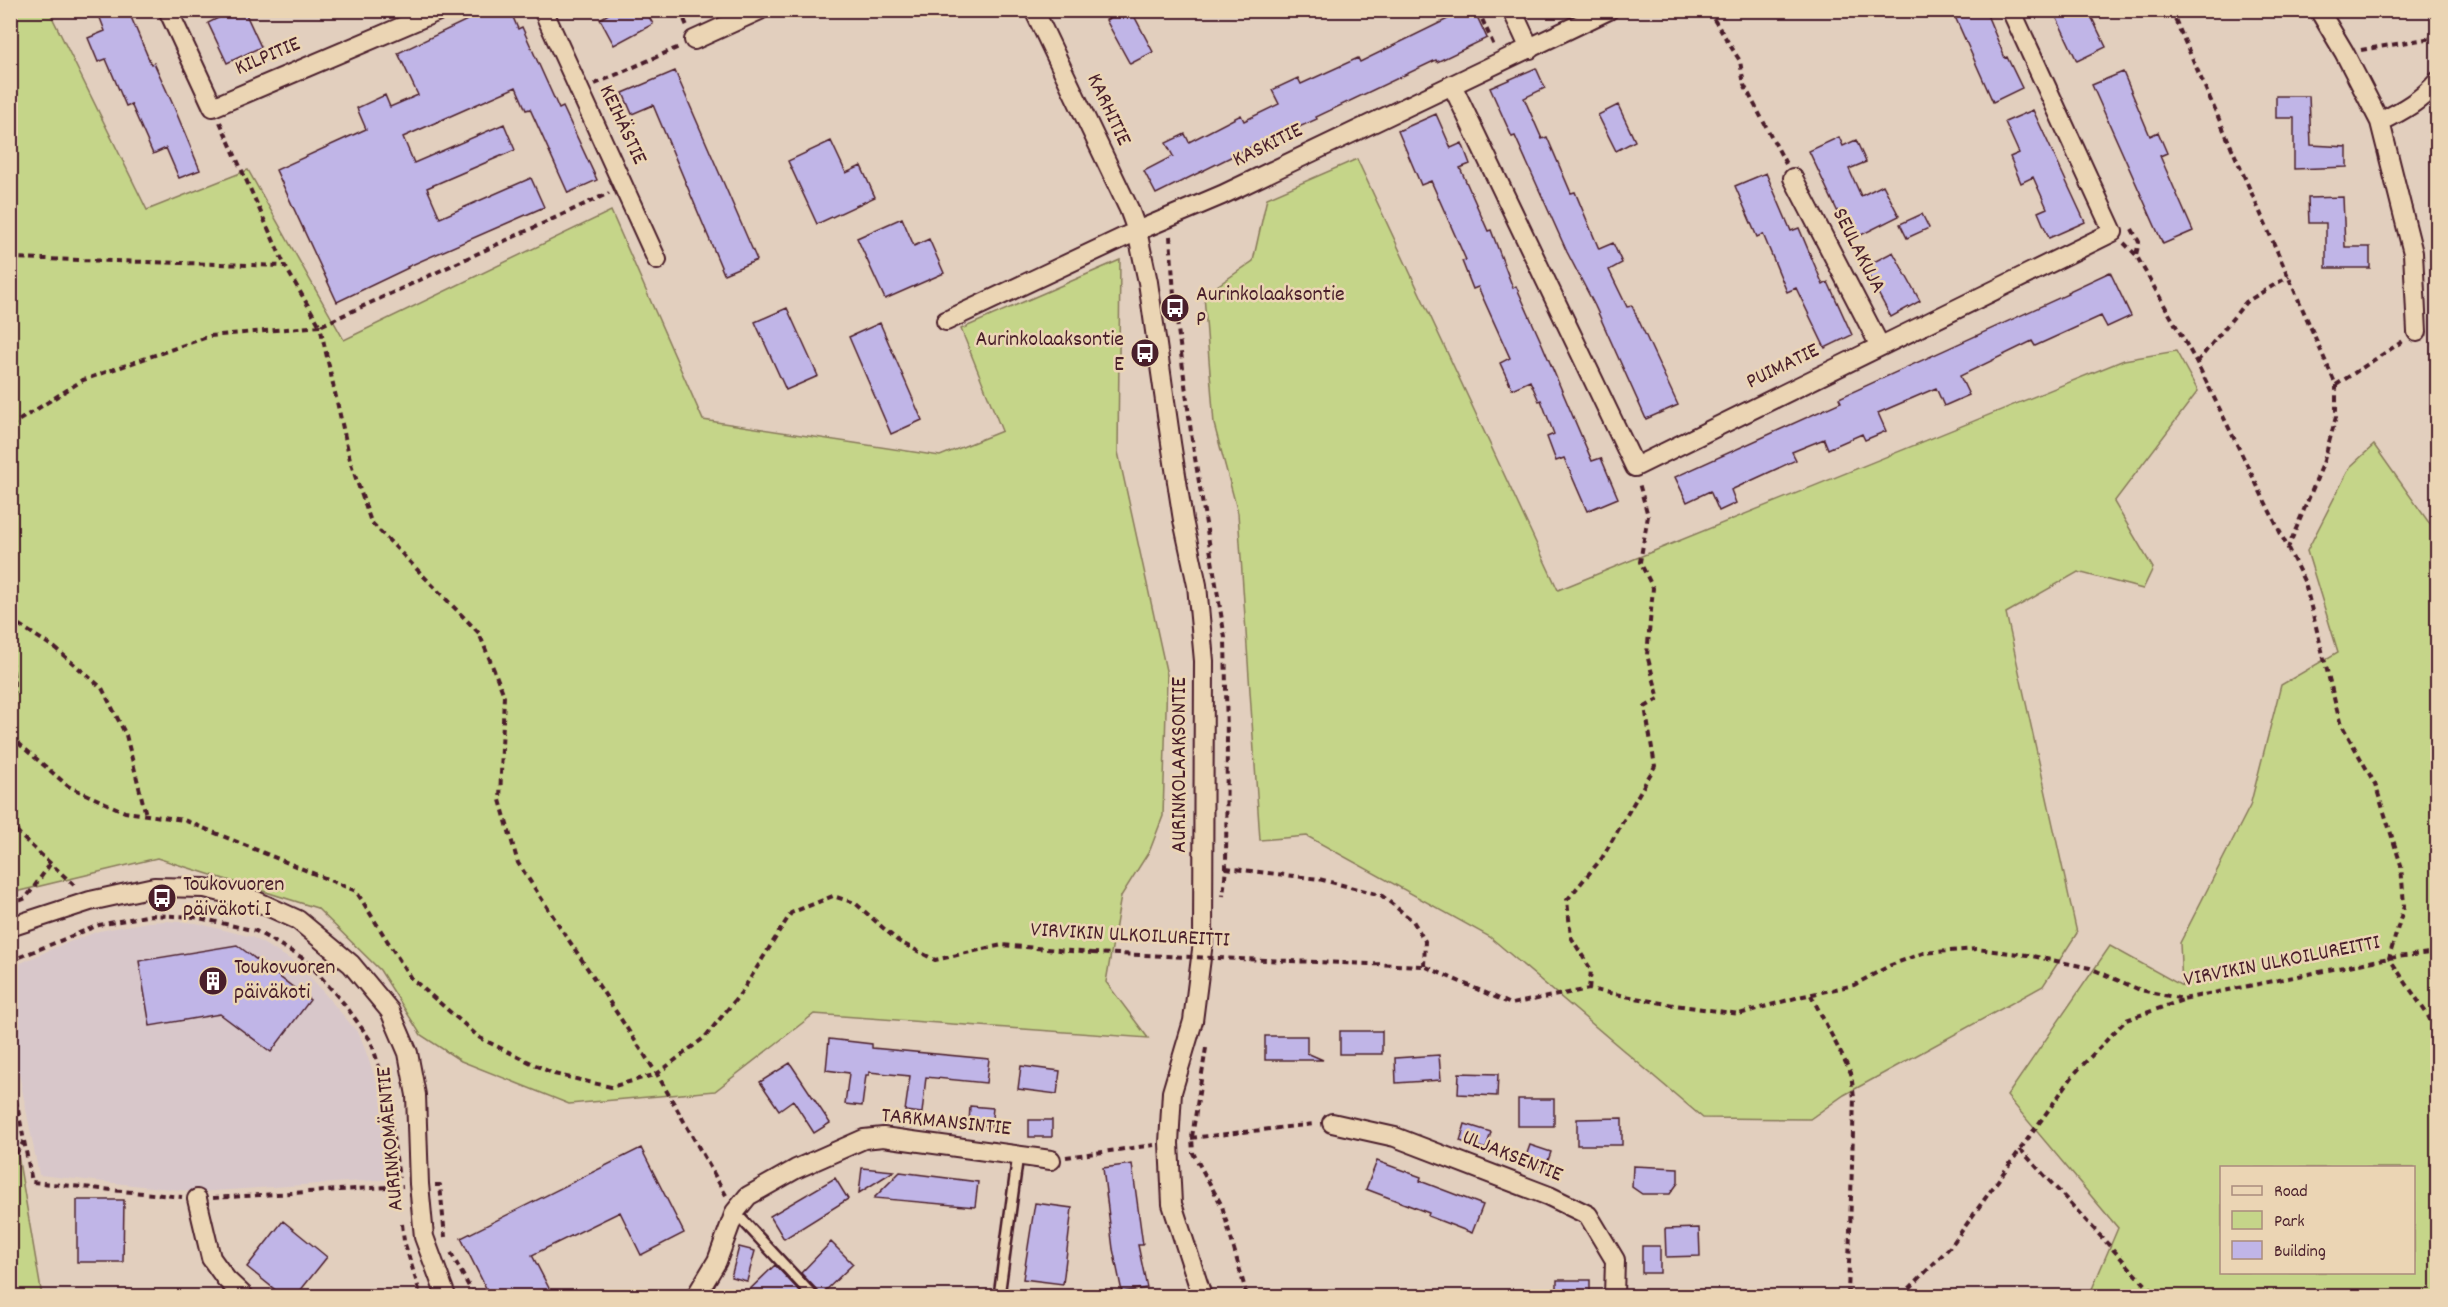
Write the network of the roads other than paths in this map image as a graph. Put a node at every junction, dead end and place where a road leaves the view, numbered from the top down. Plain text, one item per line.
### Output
1 (168, 10) edge
2 (441, 10) edge
3 (543, 10) edge
4 (760, 10) edge
5 (1034, 10) edge
6 (1512, 10) edge
7 (1609, 10) edge
8 (2011, 10) edge
9 (2319, 10) edge
10 (694, 40) road end
11 (1530, 49) junction
12 (2438, 81) edge
13 (1452, 85) junction
14 (2380, 122) junction
15 (1793, 178) road end
16 (1137, 231) junction
17 (657, 260) dead end
18 (946, 321) dead end
19 (2417, 332) road end
20 (1880, 346) junction
21 (10, 927) edge
22 (1332, 1123) road end
23 (1018, 1155) junction
24 (1051, 1160) road end
25 (197, 1199) road end
26 (735, 1212) junction
27 (244, 1296) edge
28 (446, 1296) edge
29 (696, 1296) edge
30 (813, 1296) edge
31 (999, 1296) edge
32 (1202, 1296) edge
33 (1614, 1296) edge

1 - 2 street, KILPITIE
3 - 17 street, KEIHÄSTIE
4 - 10 street
5 - 16 street, KARHITIE
6 - 11 street
7 - 11 street, KASKITIE
8 - 20 street, PUIMATIE
9 - 14 street
11 - 13 street, KASKITIE
12 - 14 street
13 - 16 street, KASKITIE
13 - 20 street, PUIMATIE
14 - 19 street
15 - 20 street, SEULAKUJA
16 - 18 street, KASKITIE
16 - 32 street, AURINKOLAAKSONTIE
21 - 28 street, AURINKOMÄENTIE
22 - 33 street, ULJAKSENTIE
23 - 24 street, TARKMANSINTIE
23 - 26 street, TARKMANSINTIE
23 - 31 lane
25 - 27 street
26 - 29 street, TARKMANSINTIE
26 - 30 lane

